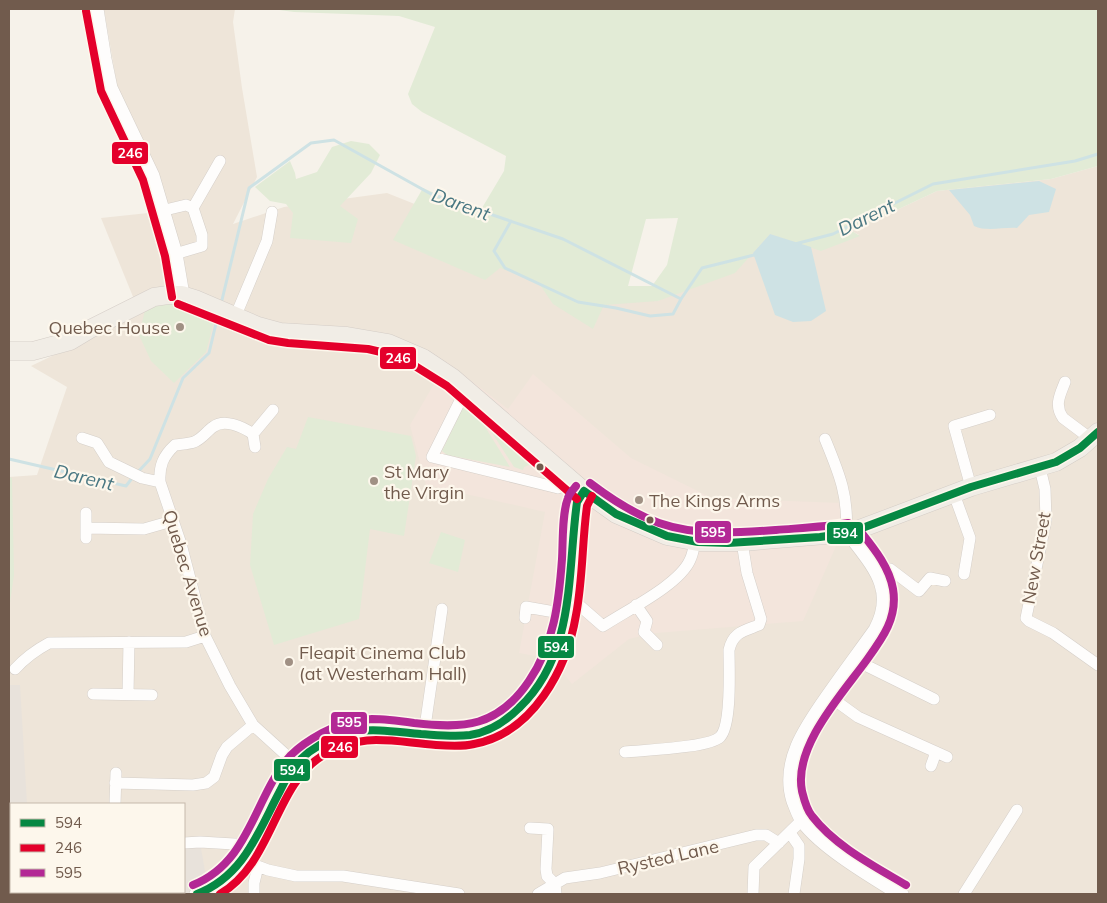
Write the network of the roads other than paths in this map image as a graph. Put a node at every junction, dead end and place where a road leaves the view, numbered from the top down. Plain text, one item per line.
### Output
1 (96, 9) edge
2 (220, 161) dead end
3 (193, 208) junction
4 (162, 211) junction
5 (272, 212) dead end
6 (175, 254) junction
7 (182, 295) junction
8 (236, 315) junction
9 (9, 351) edge
10 (1065, 382) dead end
11 (466, 388) junction
12 (272, 410) dead end
13 (990, 415) dead end
14 (254, 434) junction
15 (1095, 436) edge
16 (82, 438) dead end
17 (825, 440) dead end
18 (255, 447) dead end
19 (1040, 468) junction
20 (568, 477) junction
21 (160, 482) junction
22 (971, 486) junction
23 (584, 492) junction
24 (954, 494) junction
25 (86, 513) dead end
26 (172, 521) junction
27 (848, 534) junction
28 (695, 541) junction
29 (742, 542) junction
30 (878, 573) junction
31 (964, 574) dead end
32 (945, 581) dead end
33 (568, 598) junction
34 (636, 605) junction
35 (442, 609) dead end
36 (526, 612) dead end
37 (566, 614) junction
38 (205, 636) junction
39 (128, 642) junction
40 (657, 645) dead end
41 (854, 660) junction
42 (1098, 665) edge
43 (15, 668) dead end
44 (93, 694) dead end
45 (128, 694) junction
46 (152, 695) dead end
47 (828, 696) junction
48 (934, 699) dead end
49 (253, 725) junction
50 (424, 734) junction
51 (625, 752) dead end
52 (296, 764) junction
53 (931, 766) dead end
54 (115, 803) edge
55 (1017, 810) dead end
56 (802, 820) junction
57 (530, 828) dead end
58 (790, 833) junction
59 (185, 843) edge
60 (779, 843) junction
61 (251, 845) junction
62 (242, 860) junction
63 (258, 866) junction
64 (556, 889) edge
65 (197, 894) edge
66 (254, 894) edge
67 (459, 894) edge
68 (538, 894) edge
69 (753, 894) edge
70 (794, 894) edge
71 (901, 894) edge
72 (964, 894) edge

1 - 4 main road
2 - 3 street
3 - 4 street
3 - 6 street
4 - 6 main road
5 - 8 street
6 - 7 main road
7 - 8 main road
7 - 9 main road
8 - 11 main road
10 - 15 street
11 - 20 main road
11 - 20 street
12 - 14 street
13 - 22 street
14 - 18 street
14 - 21 street, Quebec Avenue
15 - 19 main road
16 - 21 street
17 - 27 street
19 - 22 main road
19 - 42 street, New Street
20 - 23 main road
21 - 26 street, Quebec Avenue
22 - 24 main road
23 - 28 main road
23 - 33 main road
24 - 27 main road
24 - 31 street
25 - 26 street
26 - 38 street, Quebec Avenue
27 - 29 main road
27 - 30 main road
28 - 29 main road
28 - 34 street
29 - 51 street
30 - 32 street
30 - 41 main road
33 - 34 street
33 - 37 main road
34 - 40 street
35 - 50 street
36 - 37 street
37 - 50 main road
38 - 39 street
38 - 49 street, Quebec Avenue
39 - 43 street
39 - 45 street
41 - 47 main road
41 - 48 street
44 - 45 street
45 - 46 street
47 - 53 street
47 - 56 main road
49 - 52 street, Quebec Avenue
49 - 54 street
50 - 52 main road
52 - 61 main road
55 - 72 street
56 - 58 street
56 - 71 main road
57 - 64 street
58 - 60 street
58 - 70 street
59 - 61 street
60 - 64 street, Rysted Lane
60 - 69 street
61 - 62 main road
62 - 63 street
62 - 65 main road
63 - 66 street
63 - 67 street
64 - 68 street, Rysted Lane

